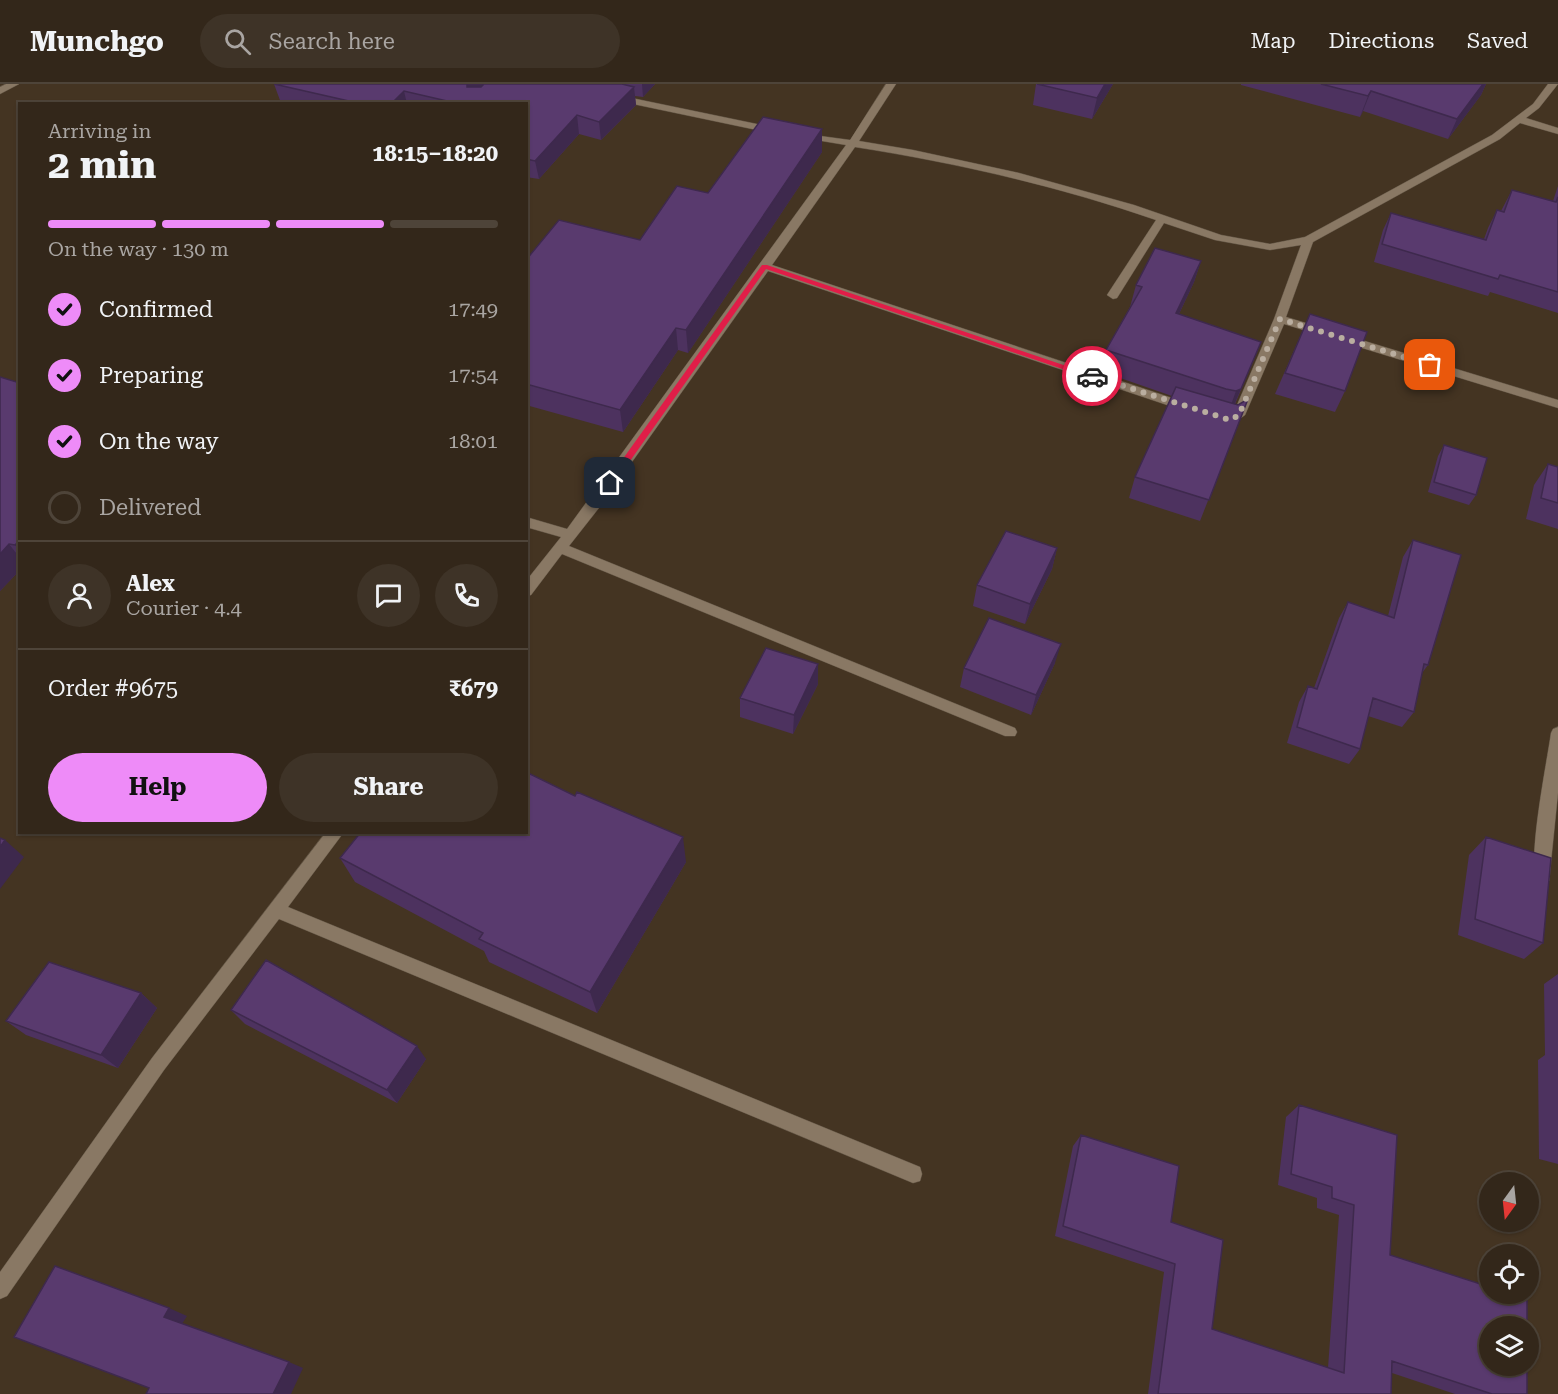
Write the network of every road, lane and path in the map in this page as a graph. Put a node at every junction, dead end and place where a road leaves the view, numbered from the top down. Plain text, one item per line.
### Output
1 (14, 84) edge
2 (891, 84) edge
3 (1552, 84) edge
4 (0, 91) edge
5 (608, 95) edge
6 (1518, 119) junction
7 (1558, 131) edge
8 (784, 132) edge
9 (796, 134) edge
10 (853, 143) junction
11 (1162, 218) junction
12 (1308, 240) junction
13 (765, 266) junction
14 (1113, 295) dead end
15 (1280, 319) junction
16 (1558, 404) edge
17 (1204, 413) edge
18 (1223, 418) edge
19 (528, 523) edge
20 (571, 535) junction
21 (560, 548) junction
22 (528, 588) edge
23 (1010, 732) dead end
24 (1558, 733) edge
25 (1553, 812) edge
26 (334, 834) edge
27 (1543, 892) edge
28 (276, 910) junction
29 (913, 1174) dead end
30 (0, 1289) edge

1 - 4 street
2 - 10 street
3 - 6 street
5 - 8 street
6 - 7 street
6 - 12 street
9 - 10 street
10 - 11 street
10 - 13 street
11 - 12 street
11 - 14 street
12 - 15 street
13 - 17 street
13 - 20 street
15 - 16 street
15 - 18 street
19 - 20 street
20 - 21 street
21 - 22 street
21 - 23 street
24 - 25 street
25 - 27 street
26 - 28 street
28 - 29 street
28 - 30 street

